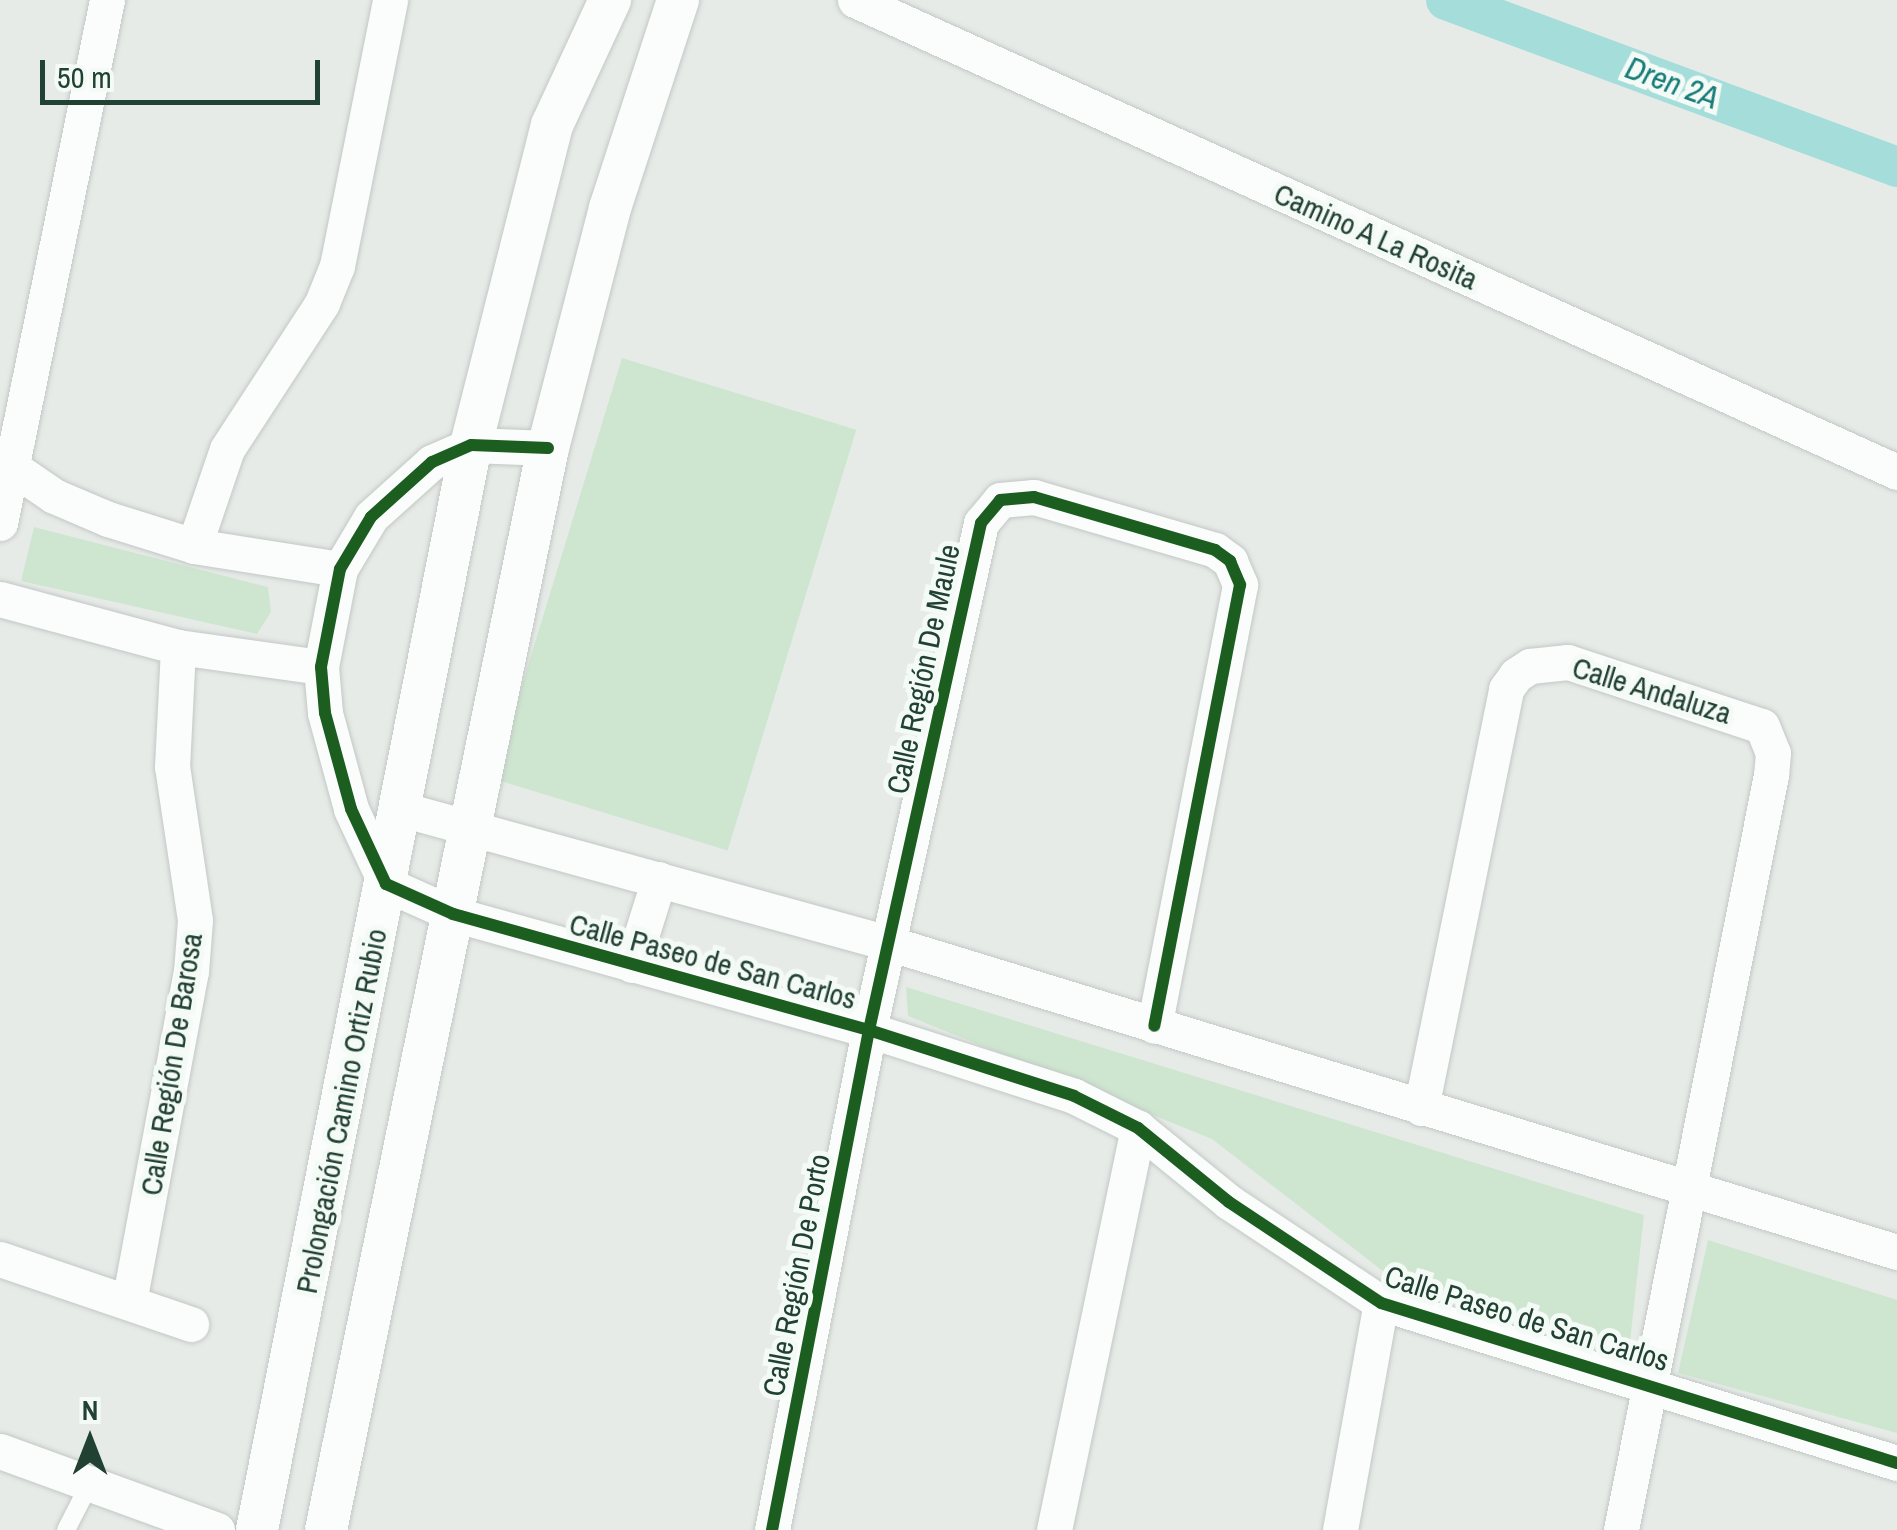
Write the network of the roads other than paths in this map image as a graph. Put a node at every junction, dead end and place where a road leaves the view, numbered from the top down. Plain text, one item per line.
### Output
1 (107, 0) edge
2 (390, 0) edge
3 (610, 0) edge
4 (678, 0) edge
5 (855, 0) edge
6 (471, 444) junction
7 (548, 448) junction
8 (6, 464) edge
9 (1897, 472) edge
10 (0, 523) edge
11 (194, 546) junction
12 (340, 569) junction
13 (0, 599) edge
14 (178, 647) junction
15 (321, 667) junction
16 (401, 809) junction
17 (472, 826) junction
18 (659, 879) junction
19 (386, 884) junction
20 (453, 914) junction
21 (888, 944) junction
22 (632, 965) junction
23 (1154, 1026) junction
24 (869, 1030) junction
25 (1421, 1108) junction
26 (1138, 1128) junction
27 (1689, 1188) junction
28 (1897, 1252) edge
29 (0, 1260) edge
30 (130, 1302) junction
31 (1380, 1303) junction
32 (191, 1324) dead end
33 (1651, 1382) junction
34 (0, 1450) edge
35 (1897, 1462) edge
36 (90, 1482) junction
37 (260, 1520) edge
38 (212, 1526) edge
39 (66, 1530) edge
40 (324, 1530) edge
41 (772, 1530) edge
42 (1054, 1530) edge
43 (1340, 1530) edge
44 (1620, 1530) edge

1 - 8 street
2 - 11 street
3 - 6 street, Prolongación Camino Ortiz Rubio
4 - 7 street
5 - 9 street, Camino A La Rosita
6 - 7 street
6 - 12 street
6 - 16 street, Prolongación Camino Ortiz Rubio
7 - 17 street
8 - 10 street
8 - 11 street
11 - 12 street
12 - 15 street
13 - 14 street
14 - 15 street
14 - 30 street, Calle Región De Barosa
15 - 19 street
16 - 17 street, Calle Paseo de San Carlos
16 - 19 street, Prolongación Camino Ortiz Rubio
17 - 18 street, Calle Paseo de San Carlos
17 - 20 street
18 - 21 street, Calle Paseo de San Carlos
18 - 22 street
19 - 20 street, Calle Paseo de San Carlos
19 - 37 street, Prolongación Camino Ortiz Rubio
20 - 22 street, Calle Paseo de San Carlos
20 - 40 street
21 - 23 street, Calle Paseo de San Carlos
21 - 23 street, Calle Región De Maule
21 - 24 street, Calle Región De Maule
22 - 24 street, Calle Paseo de San Carlos
23 - 25 street, Calle Paseo de San Carlos
24 - 26 street, Calle Paseo de San Carlos
24 - 41 street, Calle Región De Porto
25 - 27 street, Calle Paseo de San Carlos
25 - 27 street, Calle Andaluza
26 - 31 street, Calle Paseo de San Carlos
26 - 42 street
27 - 28 street, Calle Paseo de San Carlos
27 - 33 street, Calle Andaluza
29 - 30 street
30 - 32 street
31 - 33 street, Calle Paseo de San Carlos
31 - 43 street
33 - 35 street, Calle Paseo de San Carlos
33 - 44 street, Calle Andaluza
34 - 36 street
36 - 38 street
36 - 39 lane
37 - 38 street
37 - 40 street

